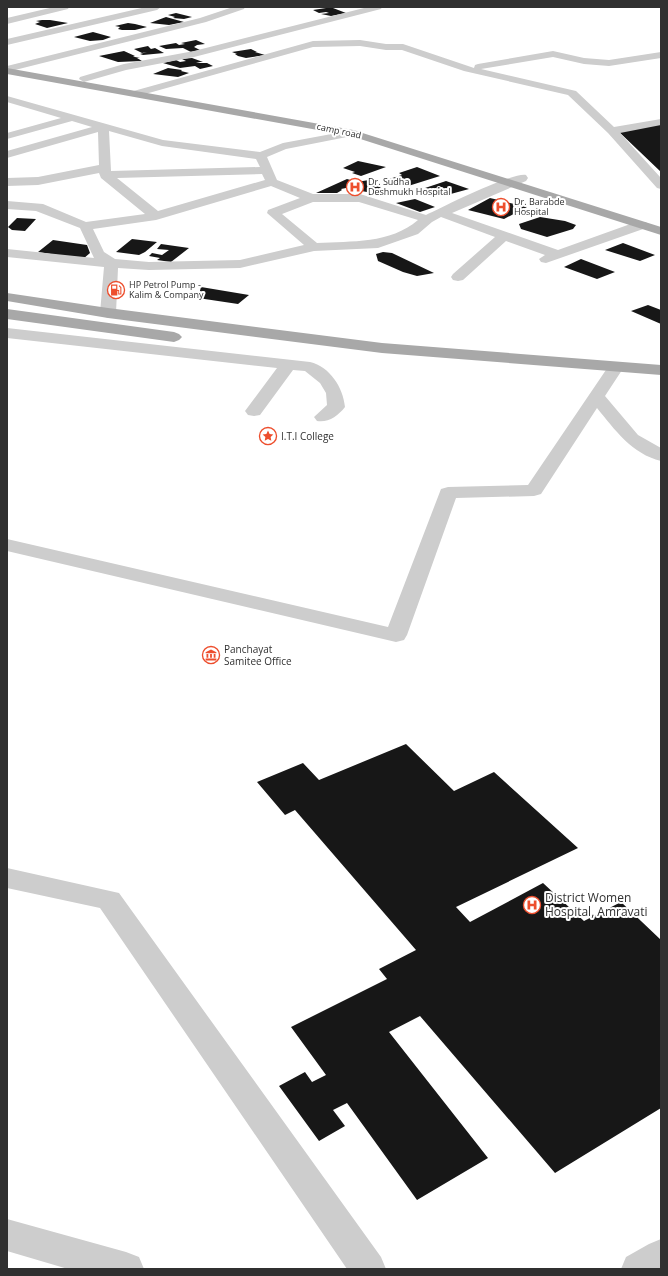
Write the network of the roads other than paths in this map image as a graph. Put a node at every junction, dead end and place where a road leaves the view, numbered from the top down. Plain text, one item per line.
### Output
1 (65, 7) edge
2 (157, 7) edge
3 (241, 7) edge
4 (378, 7) edge
5 (210, 10) dead end
6 (225, 13) junction
7 (7, 16) edge
8 (17, 18) junction
9 (203, 20) junction
10 (7, 21) edge
11 (217, 24) dead end
12 (238, 31) dead end
13 (277, 34) junction
14 (258, 38) junction
15 (7, 42) edge
16 (313, 44) junction
17 (661, 55) edge
18 (9, 68) edge
19 (467, 69) junction
20 (84, 80) junction
21 (139, 92) junction
22 (7, 99) edge
23 (30, 106) junction
24 (10, 111) edge
25 (71, 118) junction
26 (661, 122) edge
27 (103, 127) junction
28 (612, 131) junction
29 (353, 133) junction
30 (7, 136) edge
31 (7, 154) edge
32 (261, 156) junction
33 (267, 170) junction
34 (105, 171) junction
35 (522, 178) junction
36 (7, 182) edge
37 (272, 182) junction
38 (508, 183) junction
39 (661, 185) edge
40 (311, 198) junction
41 (7, 205) edge
42 (441, 213) junction
43 (156, 216) junction
44 (427, 219) junction
45 (661, 222) edge
46 (641, 225) junction
47 (85, 226) junction
48 (661, 231) edge
49 (504, 236) junction
50 (314, 246) junction
51 (7, 253) edge
52 (112, 263) junction
53 (458, 276) dead end
54 (7, 296) edge
55 (28, 300) junction
56 (108, 313) junction
57 (8, 314) edge
58 (94, 327) junction
59 (7, 333) edge
60 (288, 365) junction
61 (661, 370) edge
62 (607, 381) junction
63 (661, 384) edge
64 (254, 411) dead end
65 (323, 417) dead end
66 (661, 456) edge
67 (7, 545) edge
68 (7, 878) edge
69 (7, 1235) edge
70 (661, 1256) edge
71 (126, 1269) edge
72 (368, 1269) edge
73 (639, 1269) edge

1 - 8 street
2 - 15 street
3 - 6 street
4 - 13 street
5 - 6 street
6 - 9 street
7 - 8 street
8 - 10 street
9 - 11 street
9 - 18 street
12 - 14 street
13 - 14 street
13 - 16 street
14 - 20 street
16 - 19 street
16 - 21 street
17 - 19 street
18 - 20 main road, camp road
18 - 21 main road, camp road
19 - 28 street
20 - 21 main road, camp road
21 - 29 main road, camp road
21 - 35 main road, camp road
22 - 23 street
23 - 24 street
23 - 25 street
25 - 27 street
25 - 30 street
26 - 28 street
27 - 31 street
27 - 32 street
27 - 34 street
28 - 39 street
29 - 32 street
29 - 38 main road, camp road
32 - 33 street
33 - 34 street
33 - 37 street
34 - 36 street
34 - 43 street
35 - 38 street
35 - 45 main road, camp road
37 - 40 street
37 - 43 street
38 - 42 street
38 - 46 main road, camp road
40 - 44 street
40 - 50 street
41 - 47 street
42 - 44 street
42 - 49 street
43 - 47 street
44 - 50 street
46 - 48 main road, camp road
46 - 49 street
47 - 52 street
49 - 53 street
50 - 52 street
51 - 52 street
52 - 56 street
54 - 55 main road
55 - 56 main road
55 - 57 main road
56 - 58 main road
56 - 62 main road
57 - 58 main road
58 - 62 main road
59 - 60 street
60 - 64 street
60 - 65 street
61 - 62 main road
62 - 63 main road
62 - 66 street
62 - 67 street
68 - 72 street
69 - 71 street
70 - 73 street

